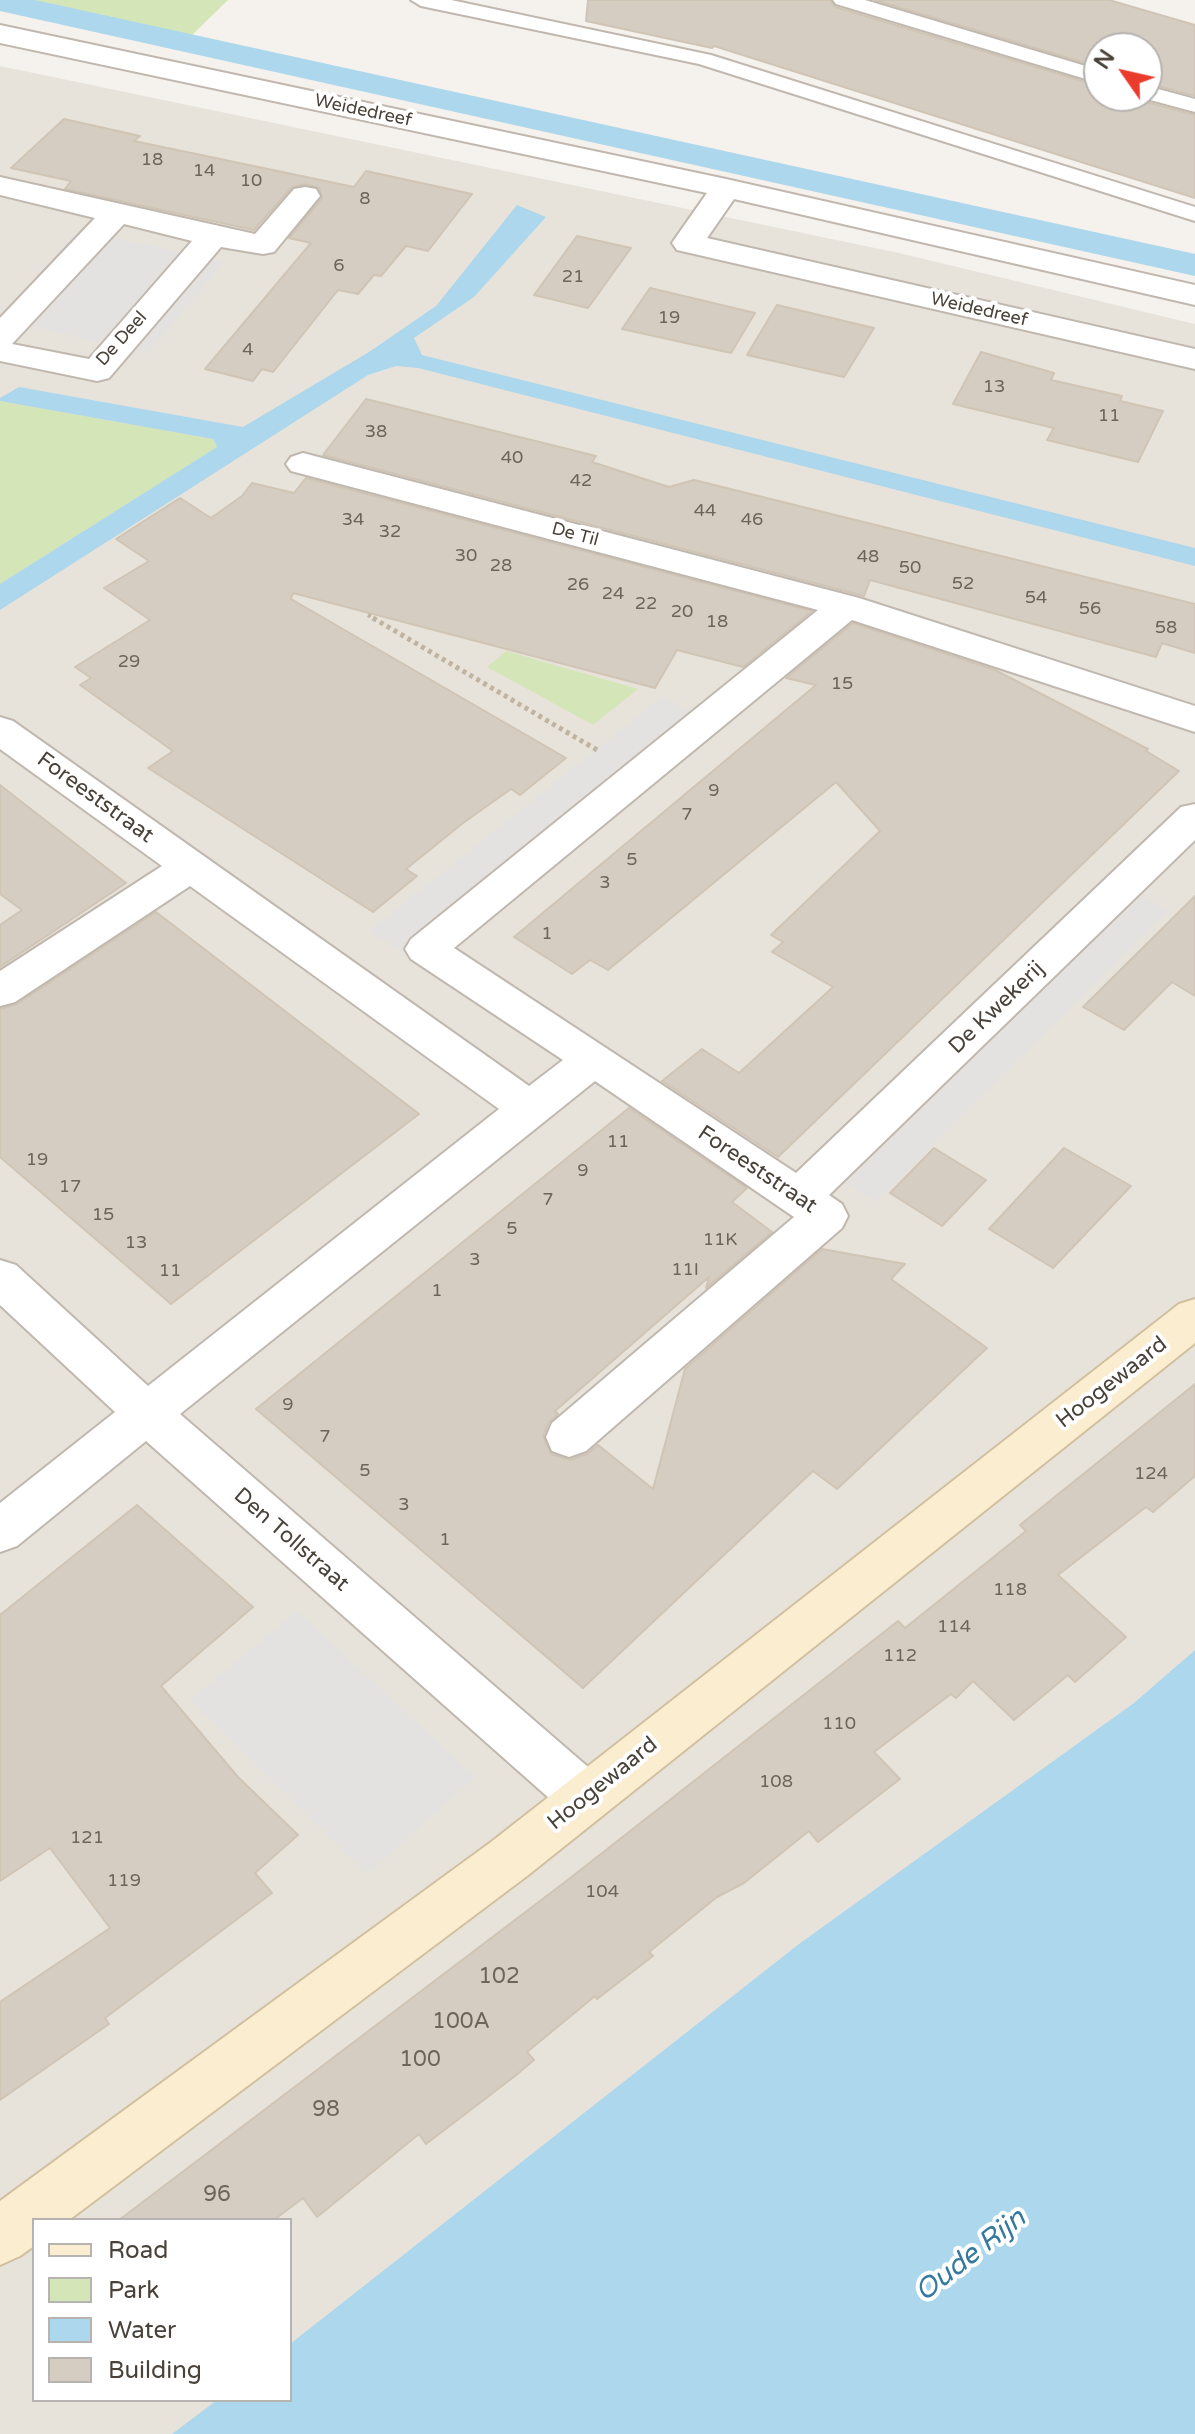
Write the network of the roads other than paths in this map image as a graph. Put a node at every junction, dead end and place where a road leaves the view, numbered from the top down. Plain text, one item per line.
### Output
1 (421, 0) edge
2 (843, 0) edge
3 (0, 34) edge
4 (1083, 72) edge
5 (1163, 97) edge
6 (1195, 106) edge
7 (0, 186) edge
8 (726, 188) junction
9 (305, 196) dead end
10 (117, 213) junction
11 (1195, 214) edge
12 (213, 236) junction
13 (1195, 295) edge
14 (0, 337) edge
15 (0, 351) edge
16 (1195, 359) edge
17 (303, 464) dead end
18 (846, 606) junction
19 (1195, 719) edge
20 (0, 730) edge
21 (1195, 817) edge
22 (191, 866) junction
23 (0, 991) edge
24 (594, 1059) junction
25 (529, 1108) junction
26 (798, 1198) junction
27 (0, 1278) edge
28 (1195, 1317) edge
29 (148, 1414) junction
30 (569, 1437) dead end
31 (0, 1531) edge
32 (585, 1797) junction
33 (0, 2236) edge

1 - 11 lane
2 - 4 lane
3 - 8 street, Weidedreef
5 - 6 lane
7 - 10 street
8 - 13 street, Weidedreef
8 - 16 street, Weidedreef
9 - 12 street
10 - 12 street
10 - 14 street
12 - 15 street, De Deel
17 - 18 street, De Til
18 - 19 street, De Til
18 - 24 street
20 - 22 street, Foreeststraat
21 - 26 street, De Kwekerij
22 - 23 street
22 - 25 street, Foreeststraat
24 - 25 street
24 - 26 street, Foreeststraat
25 - 29 street
26 - 30 street, Foreeststraat
27 - 29 street, Den Tollstraat
28 - 32 street, Hoogewaard
29 - 31 street
29 - 32 street, Den Tollstraat
32 - 33 street, Hoogewaard

